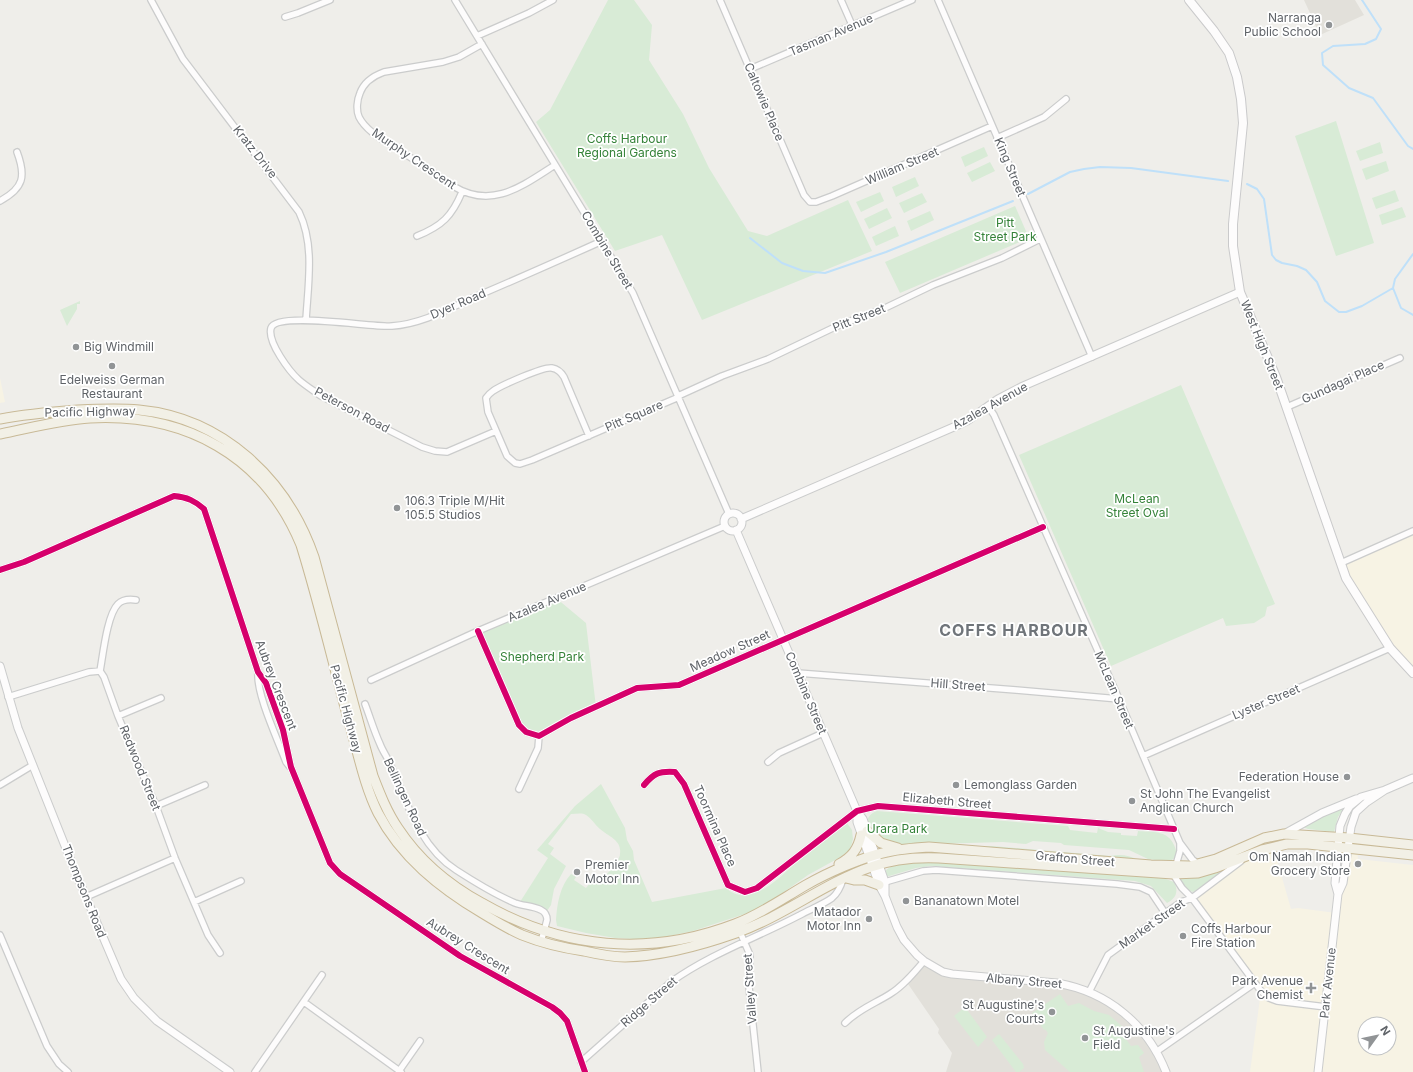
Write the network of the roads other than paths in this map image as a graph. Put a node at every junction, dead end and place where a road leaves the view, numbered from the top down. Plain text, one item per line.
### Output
1 (151, 0) edge
2 (330, 0) edge
3 (456, 0) edge
4 (553, 0) edge
5 (720, 0) edge
6 (841, 0) edge
7 (912, 0) edge
8 (938, 0) edge
9 (1189, 0) edge
10 (285, 17) dead end
11 (852, 25) junction
12 (477, 36) junction
13 (482, 44) junction
14 (750, 70) junction
15 (1066, 99) dead end
16 (992, 126) junction
17 (998, 138) junction
18 (16, 152) dead end
19 (555, 165) junction
20 (462, 192) junction
21 (0, 201) edge
22 (810, 202) joint
23 (417, 236) dead end
24 (1040, 239) junction
25 (602, 241) junction
26 (1240, 292) junction
27 (306, 320) junction
28 (1092, 357) junction
29 (1400, 358) dead end
30 (678, 396) junction
31 (988, 406) junction
32 (1287, 407) junction
33 (12, 417) junction
34 (0, 419) edge
35 (0, 422) edge
36 (496, 431) junction
37 (0, 434) edge
38 (589, 436) junction
39 (729, 514) junction
40 (740, 519) junction
41 (725, 526) junction
42 (1043, 527) junction
43 (736, 530) junction
44 (1413, 531) edge
45 (1340, 563) junction
46 (0, 570) edge
47 (136, 600) dead end
48 (478, 631) junction
49 (783, 640) junction
50 (1390, 648) junction
51 (0, 666) edge
52 (100, 671) junction
53 (798, 673) junction
54 (1413, 674) edge
55 (371, 680) dead end
56 (8, 697) junction
57 (161, 698) dead end
58 (1119, 699) junction
59 (365, 704) dead end
60 (118, 716) junction
61 (823, 732) junction
62 (539, 736) junction
63 (1143, 756) junction
64 (768, 762) dead end
65 (33, 766) junction
66 (1413, 778) edge
67 (644, 784) dead end
68 (0, 785) edge
69 (205, 785) dead end
70 (520, 789) dead end
71 (1385, 790) junction
72 (1361, 797) junction
73 (156, 806) junction
74 (857, 811) junction
75 (1174, 829) junction
76 (864, 833) junction
77 (1284, 834) junction
78 (1339, 837) junction
79 (1349, 838) junction
80 (1180, 843) junction
81 (1413, 845) edge
82 (1343, 848) junction
83 (903, 849) junction
84 (1249, 855) junction
85 (1413, 855) edge
86 (872, 856) junction
87 (175, 858) junction
88 (1198, 864) junction
89 (875, 865) junction
90 (1174, 870) junction
91 (241, 881) dead end
92 (846, 881) junction
93 (882, 884) junction
94 (806, 885) junction
95 (745, 892) joint
96 (86, 897) junction
97 (1192, 898) junction
98 (194, 902) junction
99 (1165, 913) junction
100 (748, 919) joint
101 (545, 932) junction
102 (740, 932) junction
103 (0, 935) edge
104 (541, 942) junction
105 (745, 942) junction
106 (220, 953) dead end
107 (924, 961) junction
108 (322, 975) dead end
109 (1255, 983) junction
110 (1089, 992) junction
111 (304, 1002) junction
112 (1326, 1007) junction
113 (845, 1022) dead end
114 (420, 1041) dead end
115 (1156, 1052) junction
116 (581, 1062) junction
117 (68, 1072) edge
118 (230, 1072) edge
119 (255, 1072) edge
120 (400, 1072) edge
121 (585, 1072) edge
122 (758, 1072) edge
123 (1166, 1072) edge
124 (1318, 1072) edge

1 - 27 street, Kratz Drive
2 - 10 street
3 - 12 street, Combine Street
4 - 12 street
5 - 14 street, Caltowie Place
6 - 11 street
7 - 11 street, Tasman Avenue
8 - 16 street, King Street
9 - 26 main road, West High Street
11 - 14 street, Tasman Avenue
12 - 13 street, Combine Street
13 - 19 street, Combine Street
13 - 20 street, Murphy Crescent
14 - 22 street, Caltowie Place
15 - 17 street
16 - 17 street, King Street
16 - 22 street, William Street
17 - 24 street, King Street
18 - 21 street
19 - 20 street, Murphy Crescent
19 - 25 street, Combine Street
20 - 23 street
24 - 28 street, King Street
24 - 30 street, Pitt Street
25 - 27 street, Dyer Road
25 - 30 street, Combine Street
26 - 28 street, Azalea Avenue
26 - 32 main road, West High Street
27 - 36 street, Peterson Road
28 - 31 street, Azalea Avenue
29 - 32 street, Gundagai Place
30 - 38 street, Pitt Square
30 - 39 street, Combine Street
31 - 40 street, Azalea Avenue
31 - 42 street, McLean Street
32 - 45 main road, West High Street
33 - 34 highway, Pacific Highway
33 - 35 street, Pacific Highway
33 - 101 highway, Pacific Highway
36 - 38 street, Pitt Square
36 - 38 street, Pitt Square
37 - 104 highway, Pacific Highway
39 - 40 street
39 - 41 street
40 - 43 street
41 - 43 street
41 - 48 street, Azalea Avenue
42 - 49 street, Meadow Street
42 - 58 street, McLean Street
43 - 49 street, Combine Street
44 - 45 street
45 - 50 main road, West High Street
46 - 116 street, Aubrey Crescent
47 - 52 street
48 - 55 street, Azalea Avenue
48 - 62 street
49 - 53 street, Combine Street
49 - 62 street, Meadow Street
50 - 54 main road, West High Street
50 - 63 street, Lyster Street
51 - 56 street, Thompsons Road
52 - 56 street
52 - 60 street, Redwood Street
53 - 58 street, Hill Street
53 - 61 street, Combine Street
56 - 65 street, Thompsons Road
57 - 60 street
58 - 63 street, McLean Street
59 - 101 street, Bellingen Road
60 - 73 street, Redwood Street
61 - 64 street
61 - 74 street, Combine Street
62 - 70 street
63 - 75 street, McLean Street
65 - 68 street
65 - 96 street, Thompsons Road
66 - 71 street
67 - 95 street, Toormina Place
69 - 73 street
71 - 72 street, Park Avenue
71 - 79 street, Park Avenue
72 - 77 street
72 - 78 street, Park Avenue
73 - 87 street, Redwood Street
74 - 75 street, Elizabeth Street
74 - 76 street, Combine Street
74 - 95 street, Elizabeth Street
75 - 80 street, McLean Street
76 - 83 highway
76 - 86 street, Combine Street
76 - 94 highway
77 - 78 highway, Grafton Street
77 - 88 highway, Grafton Street
78 - 79 highway, Grafton Street
78 - 82 street, Park Avenue
79 - 81 highway, Grafton Street
79 - 82 street, Park Avenue
80 - 88 street, McLean Street
80 - 90 street
82 - 84 highway, Grafton Street
82 - 85 highway, Grafton Street
82 - 112 street, Park Avenue
83 - 86 highway, Grafton Street
83 - 90 highway, Grafton Street
84 - 90 highway, Grafton Street
84 - 97 street, Market Street
86 - 89 street, Combine Street
86 - 94 highway, Grafton Street
87 - 96 street
87 - 98 street, Redwood Street
88 - 90 highway, Grafton Street
89 - 90 highway, Grafton Street
89 - 92 highway, Grafton Street
89 - 93 street, Albany Street
90 - 97 street
91 - 98 street
92 - 93 highway
92 - 102 highway, Grafton Street
92 - 105 street, Grafton Street
93 - 99 street, Grafton Street
93 - 107 street, Albany Street
94 - 100 highway, Grafton Street
96 - 118 street, Thompsons Road
97 - 99 street, Market Street
97 - 109 street
98 - 106 street, Redwood Street
99 - 110 street, Market Street
100 - 101 highway, Pacific Highway
101 - 104 street, Bellingen Road
102 - 104 highway, Pacific Highway
102 - 105 street, Valley Street
103 - 117 street
105 - 116 street, Ridge Street
105 - 122 street, Valley Street
107 - 110 street, Albany Street
107 - 113 street
108 - 111 street
109 - 112 street
109 - 115 street
110 - 115 street, Albany Street
111 - 119 street
111 - 120 street
112 - 124 street, Park Avenue
114 - 120 street
115 - 123 street, Albany Street
116 - 121 street

